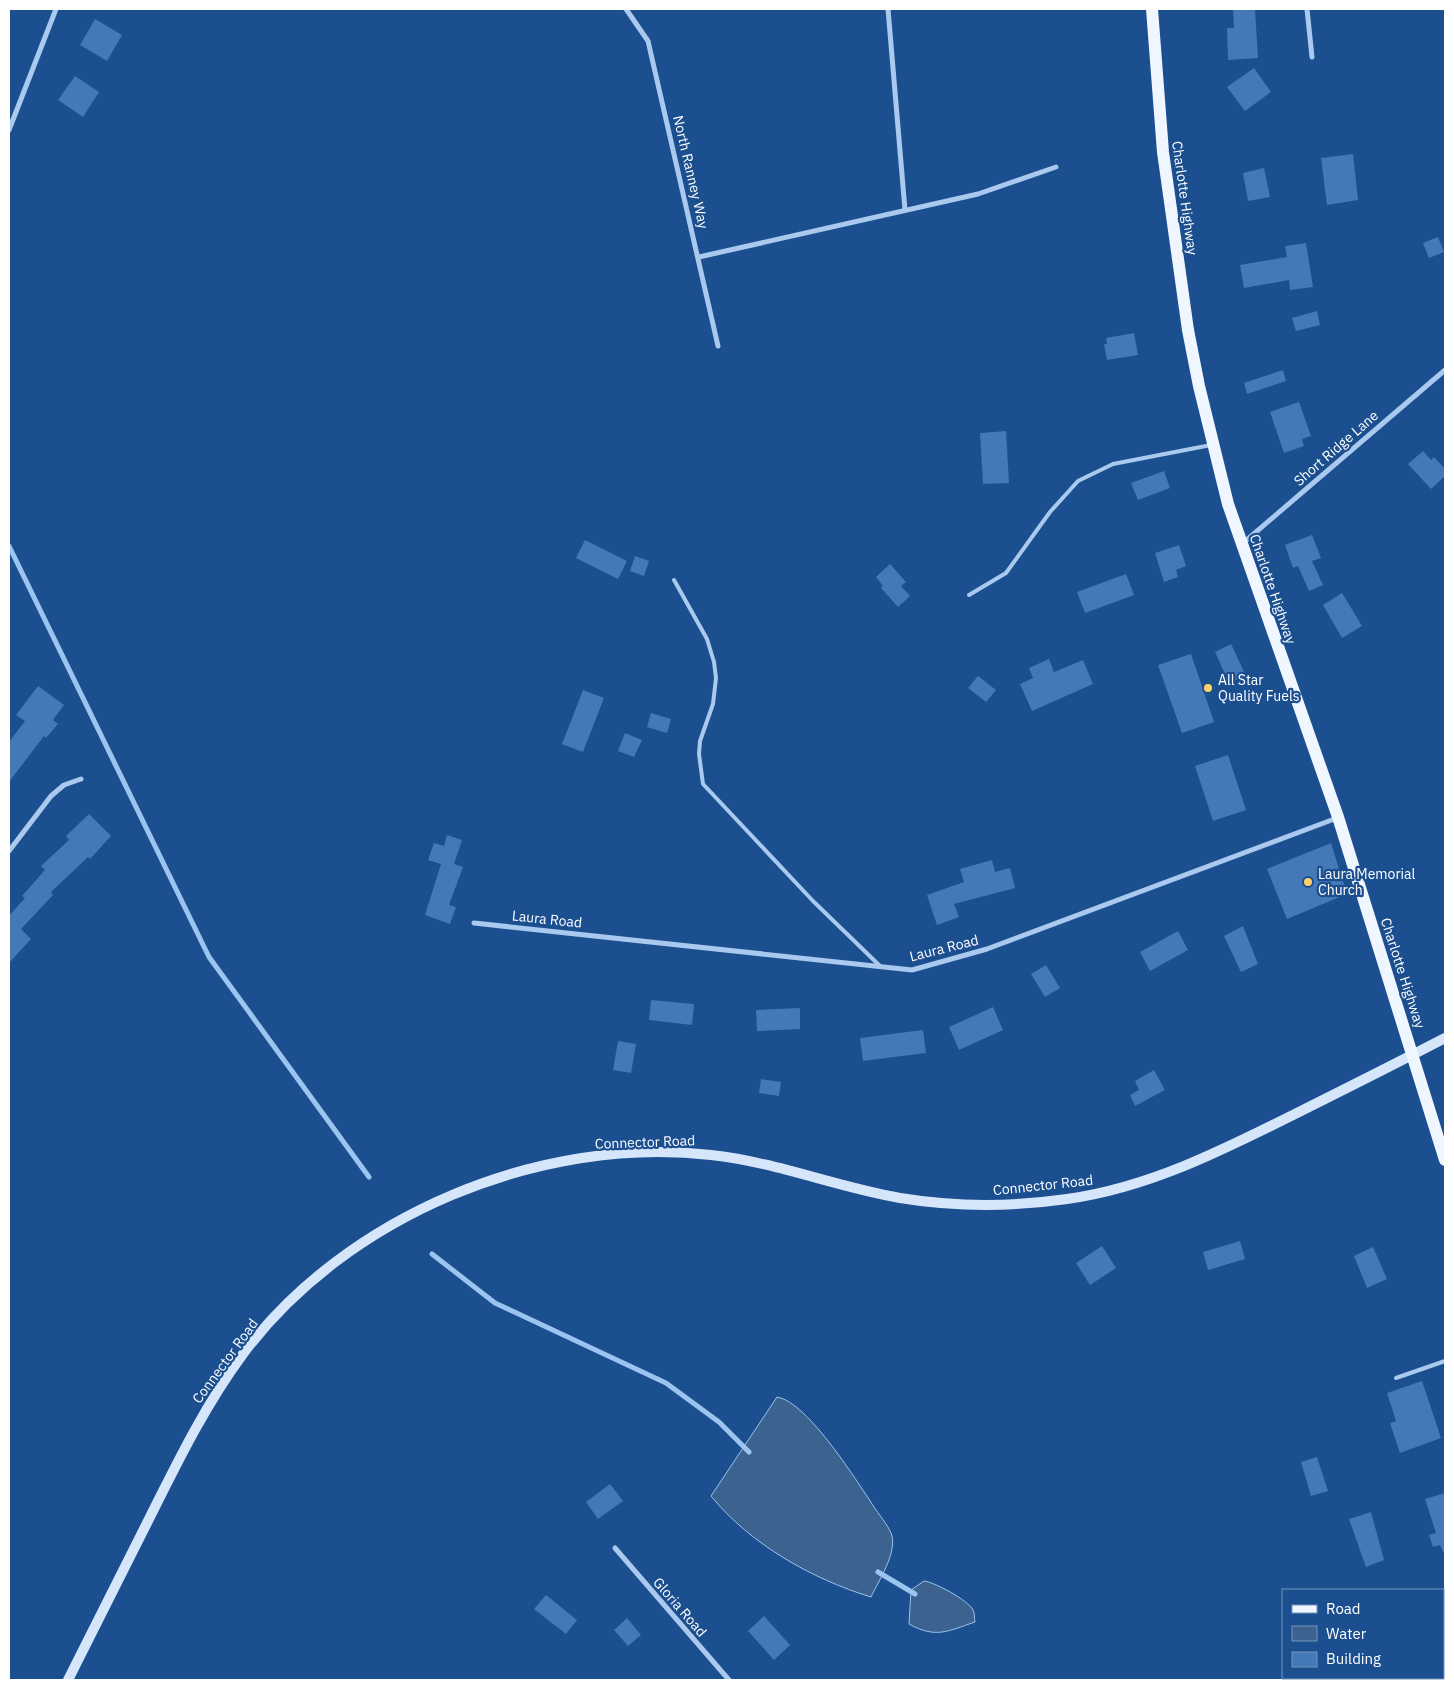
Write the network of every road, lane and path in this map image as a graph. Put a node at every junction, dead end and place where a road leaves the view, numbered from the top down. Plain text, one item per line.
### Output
1 (56, 9) edge
2 (626, 9) edge
3 (888, 9) edge
4 (1152, 9) edge
5 (1307, 9) edge
6 (1312, 57) dead end
7 (9, 130) edge
8 (1056, 167) dead end
9 (905, 210) junction
10 (698, 257) junction
11 (718, 346) dead end
12 (1445, 370) edge
13 (1213, 444) junction
14 (1242, 544) junction
15 (674, 580) dead end
16 (969, 595) dead end
17 (80, 780) dead end
18 (1338, 817) junction
19 (9, 851) edge
20 (474, 922) dead end
21 (880, 966) junction
22 (1445, 1038) edge
23 (1414, 1054) junction
24 (1445, 1160) edge
25 (1445, 1361) edge
26 (1396, 1378) dead end
27 (615, 1548) dead end
28 (68, 1680) edge
29 (729, 1680) edge

1 - 7 street
2 - 10 street, North Ranney Way
3 - 9 street
4 - 13 main road, Charlotte Highway
5 - 6 street
8 - 9 street
9 - 10 street
10 - 11 street, North Ranney Way
12 - 14 street, Short Ridge Lane
13 - 14 main road, Charlotte Highway
13 - 16 lane
14 - 18 main road, Charlotte Highway
15 - 21 lane
17 - 19 street
18 - 21 street, Laura Road
18 - 23 main road, Charlotte Highway
20 - 21 street, Laura Road
22 - 23 street, Connector Road
23 - 24 main road, Charlotte Highway
23 - 28 street, Connector Road
25 - 26 lane
27 - 29 street, Gloria Road

